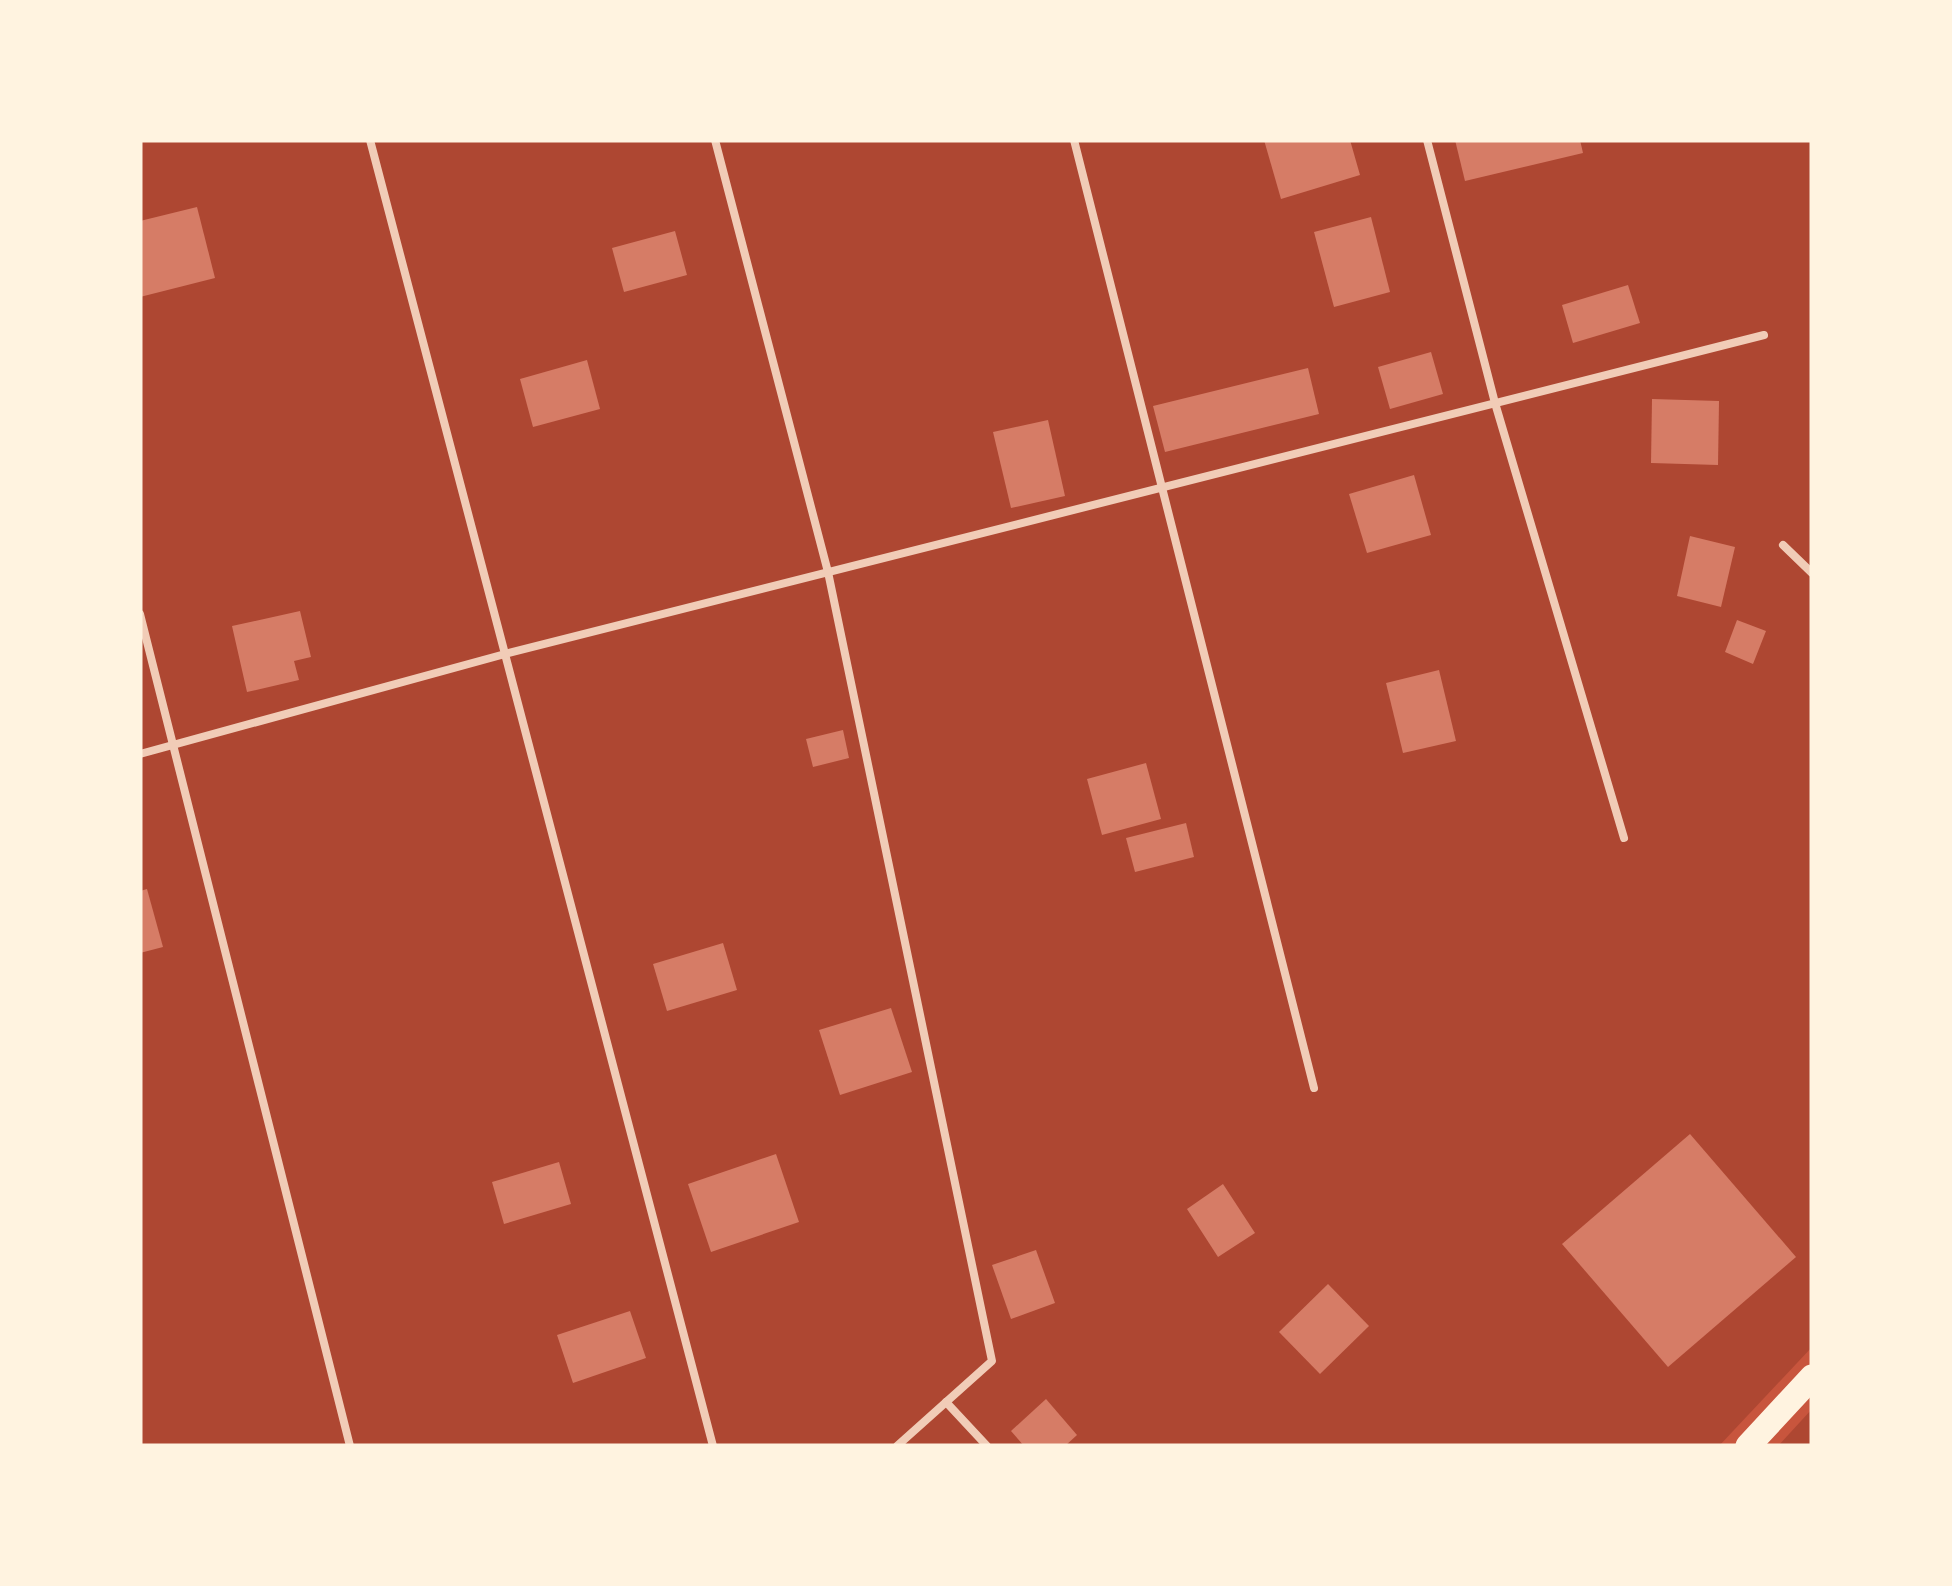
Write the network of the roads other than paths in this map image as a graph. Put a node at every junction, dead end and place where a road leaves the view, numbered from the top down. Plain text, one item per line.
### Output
1 (370, 140) edge
2 (715, 140) edge
3 (1074, 140) edge
4 (1427, 140) edge
5 (1764, 334) dead end
6 (1496, 403) junction
7 (1162, 487) junction
8 (1782, 545) dead end
9 (828, 572) junction
10 (1812, 573) edge
11 (140, 614) edge
12 (505, 654) junction
13 (173, 745) junction
14 (140, 754) edge
15 (1624, 838) dead end
16 (1314, 1088) dead end
17 (1812, 1377) edge
18 (946, 1402) junction
19 (350, 1446) edge
20 (712, 1446) edge
21 (897, 1446) edge
22 (987, 1446) edge
23 (1748, 1446) edge

1 - 12 lane
2 - 9 lane
3 - 7 lane
4 - 6 lane
5 - 6 lane
6 - 7 lane
6 - 15 lane
7 - 9 lane
7 - 16 lane
8 - 10 lane
9 - 12 lane
9 - 18 lane
11 - 13 lane
12 - 13 lane
12 - 20 lane
13 - 14 lane
13 - 19 lane
17 - 23 main road
18 - 21 lane
18 - 22 lane

